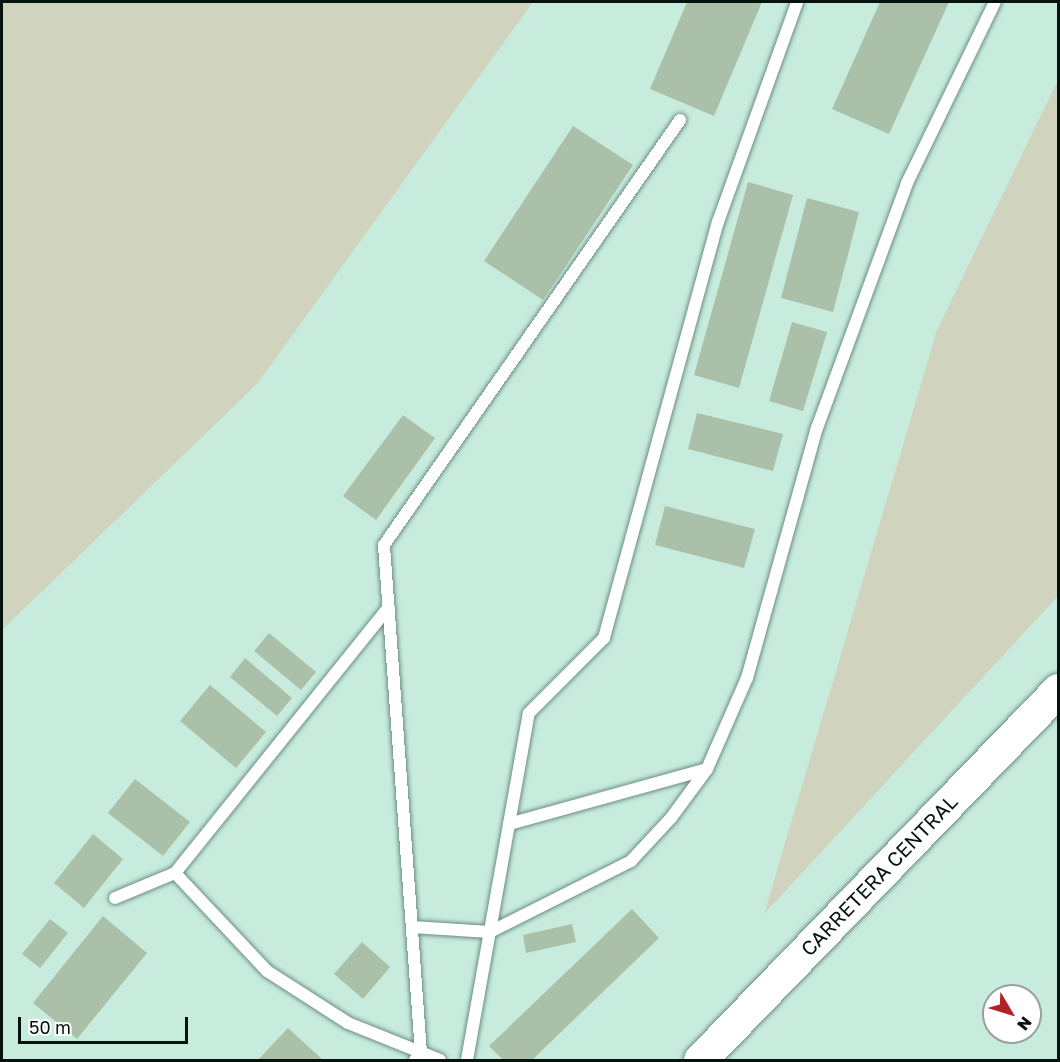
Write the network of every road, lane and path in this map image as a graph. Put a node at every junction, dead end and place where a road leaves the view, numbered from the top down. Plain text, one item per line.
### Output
1 (796, 2) edge
2 (995, 2) edge
3 (680, 120) dead end
4 (389, 607) junction
5 (1059, 690) edge
6 (707, 769) junction
7 (509, 824) junction
8 (175, 873) junction
9 (115, 898) dead end
10 (412, 927) junction
11 (490, 932) junction
12 (418, 1057) edge
13 (440, 1060) edge
14 (467, 1060) edge
15 (700, 1060) edge

1 - 7 lane
2 - 6 lane
3 - 4 lane
4 - 8 lane
4 - 10 lane
5 - 15 main road, CARRETERA CENTRAL
6 - 7 lane
6 - 11 lane
7 - 11 lane
8 - 9 lane
8 - 12 lane
10 - 11 lane
10 - 12 lane
11 - 14 lane
12 - 13 lane

